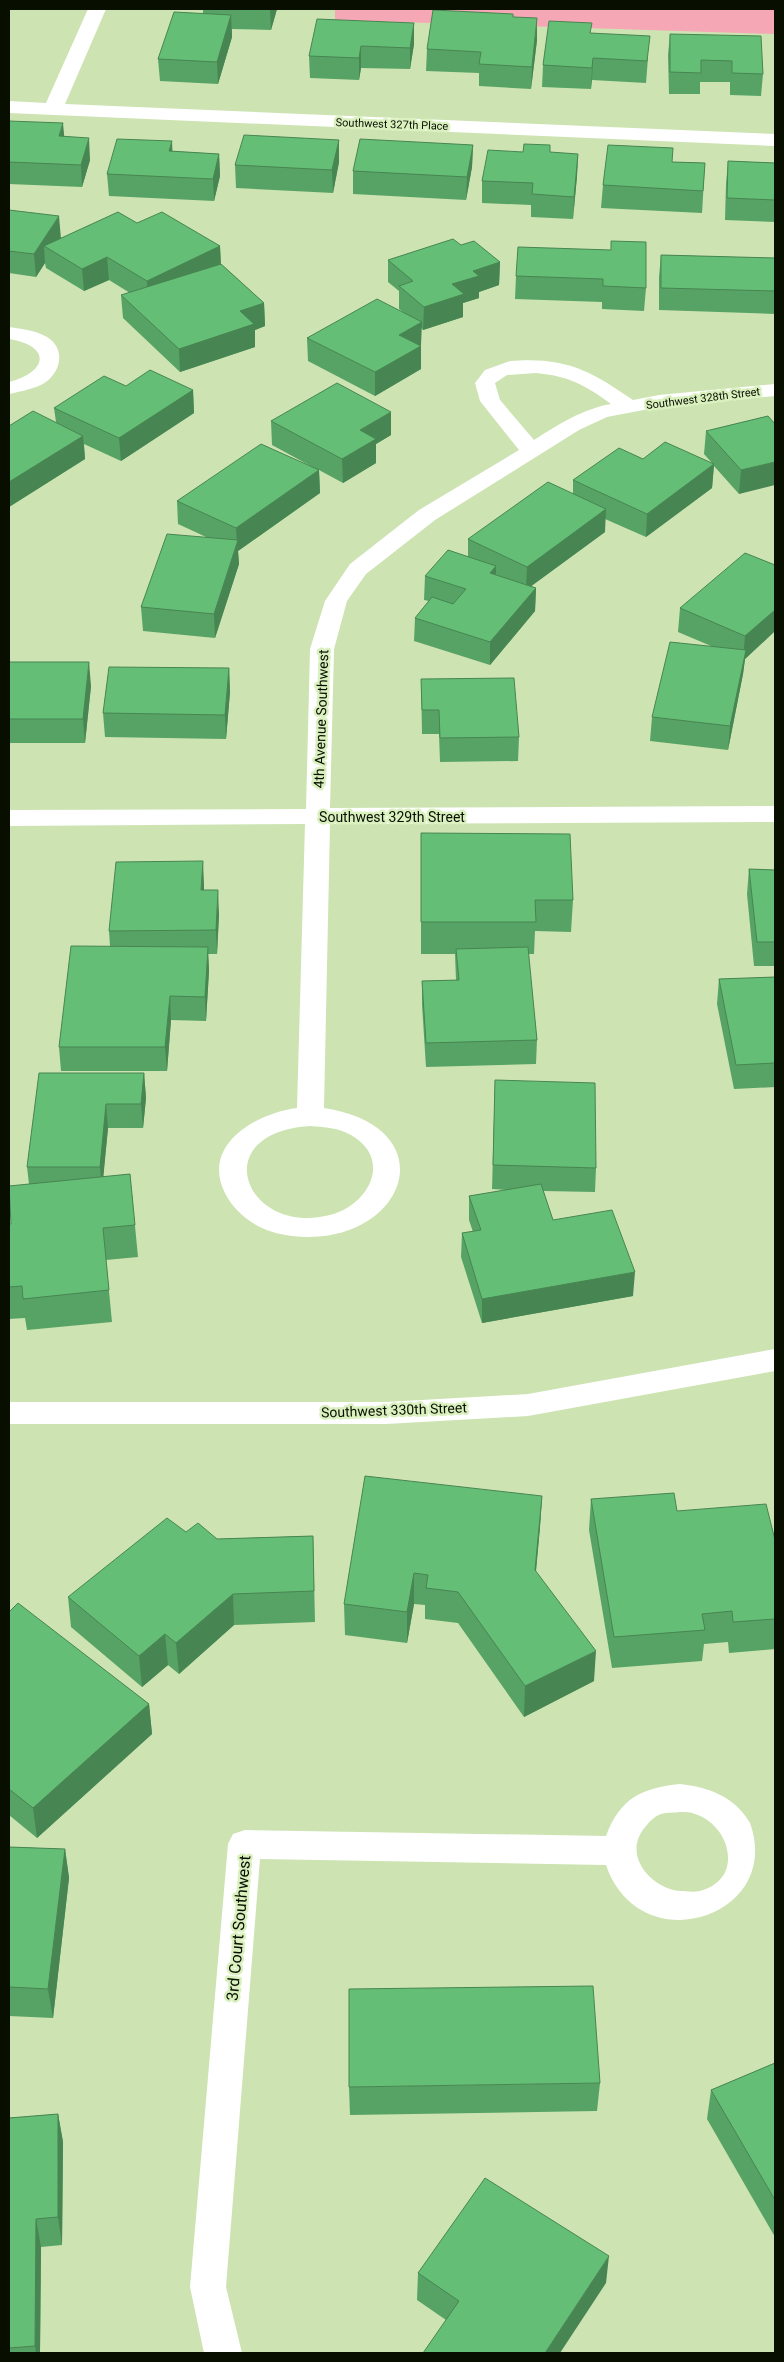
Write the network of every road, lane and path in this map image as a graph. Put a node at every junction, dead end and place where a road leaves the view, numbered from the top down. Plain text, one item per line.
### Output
1 (97, 9) edge
2 (9, 107) edge
3 (53, 109) junction
4 (775, 140) edge
5 (9, 333) edge
6 (9, 388) edge
7 (775, 390) edge
8 (630, 407) junction
9 (531, 451) junction
10 (427, 515) joint
11 (775, 814) edge
12 (9, 818) edge
13 (318, 818) junction
14 (310, 1116) junction
15 (775, 1360) edge
16 (9, 1413) edge
17 (619, 1851) dead end
18 (224, 2353) edge

1 - 3 street
2 - 3 street, Southwest 327th Place
3 - 4 street, Southwest 327th Place
5 - 6 street
7 - 8 street, Southwest 328th Street
8 - 9 street, Southwest 328th Street
8 - 9 street, Southwest 328th Street
9 - 10 street, Southwest 328th Street
10 - 13 street, 4th Avenue Southwest
11 - 13 street, Southwest 329th Street
12 - 13 street, Southwest 329th Street
13 - 14 street, 4th Avenue Southwest
14 - 14 street
15 - 16 street, Southwest 330th Street
17 - 18 street, 3rd Court Southwest

